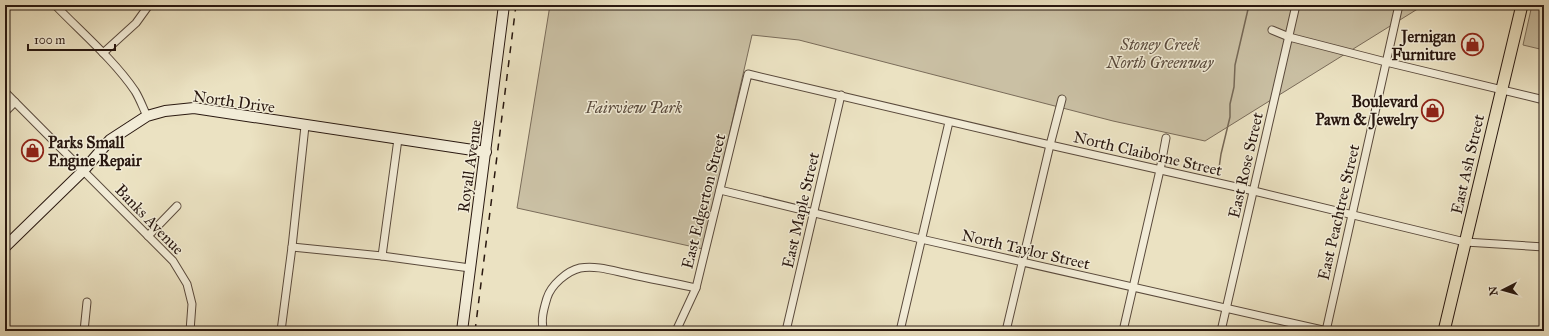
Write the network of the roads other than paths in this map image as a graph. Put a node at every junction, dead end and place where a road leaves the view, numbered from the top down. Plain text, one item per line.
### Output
1 (55, 5) edge
2 (149, 5) edge
3 (504, 5) edge
4 (1296, 5) edge
5 (1399, 5) edge
6 (1522, 5) edge
7 (1272, 30) dead end
8 (1289, 37) junction
9 (103, 53) junction
10 (1386, 62) junction
11 (748, 74) joint
12 (1501, 89) junction
13 (5, 92) edge
14 (841, 95) junction
15 (1062, 100) dead end
16 (1544, 100) edge
17 (15, 102) junction
18 (5, 112) edge
19 (147, 116) junction
20 (949, 122) junction
21 (305, 126) junction
22 (1166, 138) dead end
23 (398, 139) junction
24 (1050, 146) junction
25 (486, 152) junction
26 (1160, 170) junction
27 (83, 171) junction
28 (720, 190) junction
29 (1254, 191) junction
30 (177, 206) dead end
31 (813, 214) junction
32 (1352, 214) junction
33 (148, 236) junction
34 (921, 239) junction
35 (1466, 242) junction
36 (292, 247) junction
37 (1544, 247) edge
38 (5, 248) edge
39 (382, 256) junction
40 (1023, 261) junction
41 (470, 268) junction
42 (696, 288) junction
43 (1133, 288) junction
44 (87, 302) dead end
45 (1226, 309) junction
46 (84, 331) edge
47 (190, 331) edge
48 (281, 331) edge
49 (462, 331) edge
50 (544, 331) edge
51 (676, 331) edge
52 (786, 331) edge
53 (900, 331) edge
54 (1006, 331) edge
55 (1123, 331) edge
56 (1221, 331) edge
57 (1326, 331) edge
58 (1444, 331) edge

1 - 9 street
2 - 9 street
3 - 25 street, Royall Avenue
4 - 8 street, East Rose Street
5 - 10 street, East Peachtree Street
6 - 12 main road, East Ash Street
7 - 8 street
8 - 10 street
8 - 29 street, East Rose Street
9 - 19 street
10 - 12 street
10 - 32 street, East Peachtree Street
11 - 14 street, North Claiborne Street
11 - 28 street, East Edgerton Street
12 - 16 street
12 - 35 main road, East Ash Street
13 - 17 street, Banks Avenue
14 - 20 street, North Claiborne Street
14 - 31 street, East Maple Street
15 - 24 street
17 - 18 street
17 - 27 street, Banks Avenue
19 - 21 street, North Drive
19 - 27 street, North Drive
20 - 24 street, North Claiborne Street
20 - 34 street
21 - 23 street, North Drive
21 - 36 street
22 - 26 street
23 - 25 street, North Drive
23 - 39 street
24 - 26 street, North Claiborne Street
24 - 40 street
25 - 41 street, Royall Avenue
26 - 29 street, North Claiborne Street
26 - 43 street
27 - 33 street, Banks Avenue
27 - 38 street, North Drive
28 - 31 street, North Taylor Street
28 - 42 street, East Edgerton Street
29 - 32 street, North Claiborne Street
29 - 45 street, East Rose Street
30 - 33 street
31 - 34 street, North Taylor Street
31 - 52 street, East Maple Street
32 - 35 street, North Claiborne Street
32 - 57 street, East Peachtree Street
33 - 47 street, Banks Avenue
34 - 40 street, North Taylor Street
34 - 53 street
35 - 37 street, North Claiborne Street
35 - 58 main road, East Ash Street
36 - 39 street
36 - 48 street
39 - 41 street
40 - 43 street, North Taylor Street
40 - 54 street
41 - 49 street, Royall Avenue
42 - 50 street
42 - 51 street, East Edgerton Street
43 - 45 street, North Taylor Street
43 - 55 street
44 - 46 street
45 - 56 street, East Rose Street
45 - 57 street, North Taylor Street

